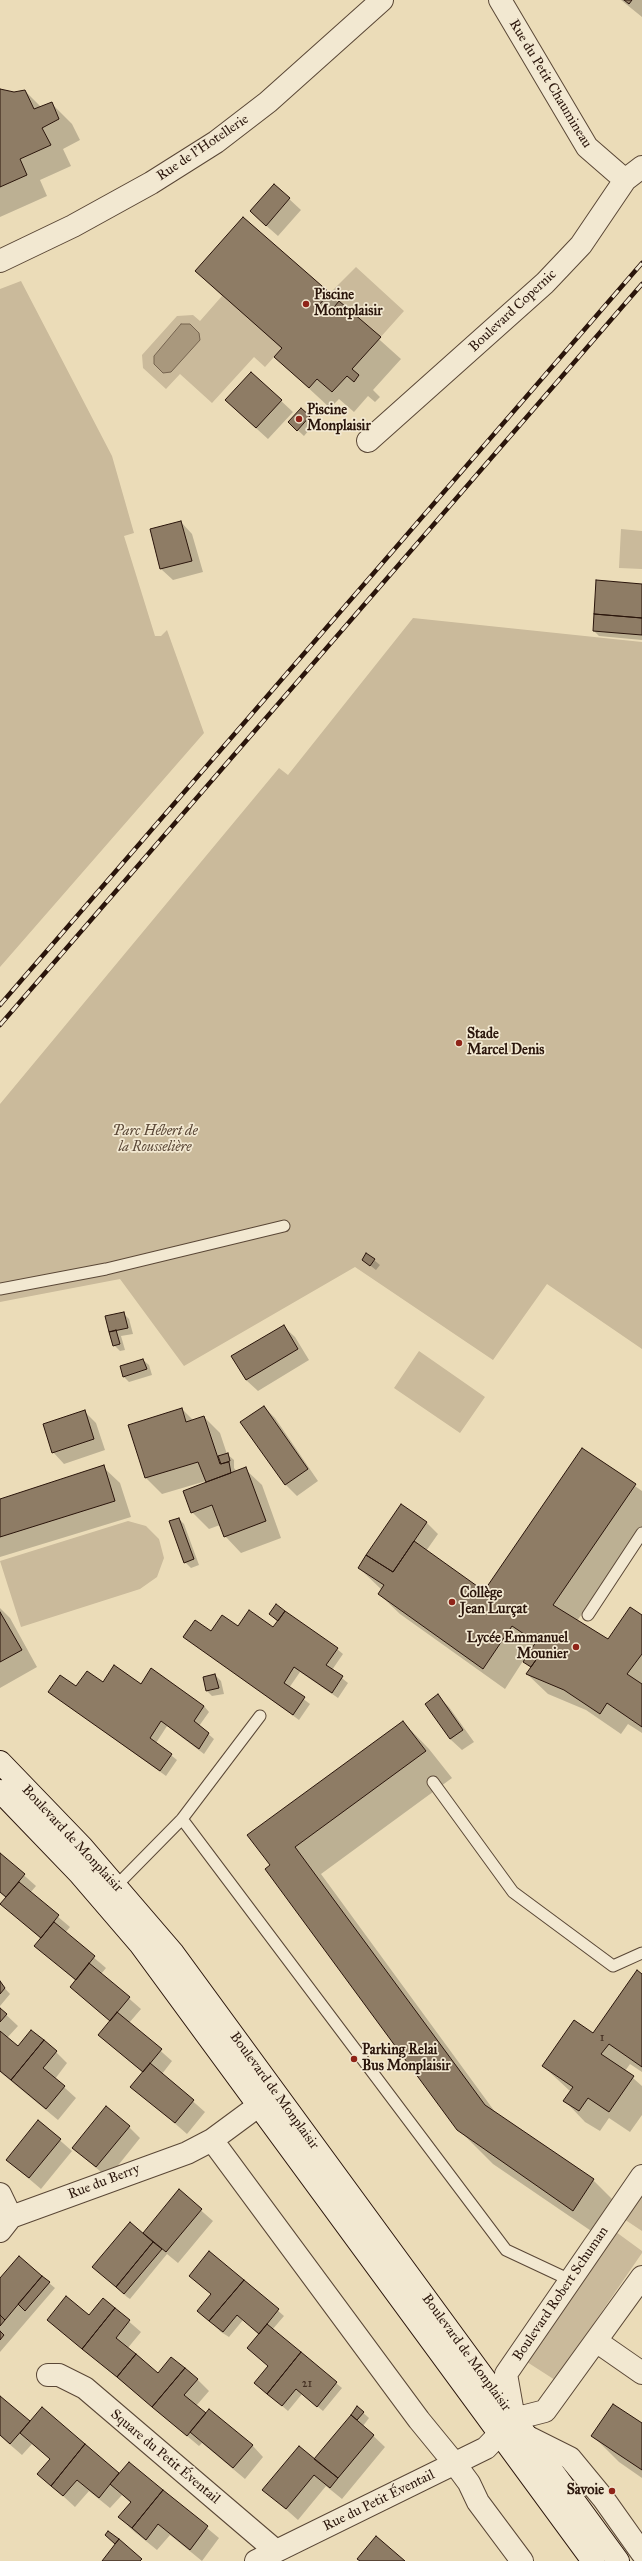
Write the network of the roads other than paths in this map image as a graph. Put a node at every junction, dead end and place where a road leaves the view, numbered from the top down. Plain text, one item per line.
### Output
1 (382, 0) edge
2 (500, 0) edge
3 (642, 167) edge
4 (625, 180) junction
5 (0, 261) edge
6 (368, 441) dead end
7 (284, 1226) dead end
8 (0, 1289) edge
9 (642, 1533) edge
10 (588, 1615) dead end
11 (260, 1716) dead end
12 (0, 1762) edge
13 (433, 1782) dead end
14 (0, 1791) edge
15 (182, 1819) junction
16 (116, 1886) junction
17 (642, 1953) edge
18 (268, 2100) junction
19 (212, 2140) junction
20 (642, 2176) edge
21 (0, 2194) edge
22 (6, 2224) edge
23 (642, 2277) edge
24 (570, 2280) junction
25 (596, 2341) junction
26 (642, 2373) edge
27 (48, 2375) dead end
28 (514, 2419) junction
29 (499, 2435) junction
30 (528, 2437) junction
31 (455, 2464) junction
32 (276, 2551) junction
33 (642, 2553) edge
34 (256, 2561) edge
35 (522, 2561) edge
36 (593, 2561) edge
37 (618, 2561) edge

1 - 5 street, Rue de l'Hotellerie
2 - 4 street, Rue du Petit Chaumineau
3 - 4 street, Boulevard Copernic
4 - 6 street, Boulevard Copernic
7 - 8 lane
9 - 10 lane
11 - 15 lane
12 - 16 street, Boulevard de Monplaisir
13 - 17 lane
14 - 18 street, Boulevard de Monplaisir
15 - 16 lane
15 - 24 lane
16 - 18 street, Boulevard de Monplaisir
18 - 19 street, Boulevard de Monplaisir
18 - 28 street, Boulevard de Monplaisir
18 - 29 street, Boulevard de Monplaisir
19 - 22 street, Rue du Berry
19 - 31 street
20 - 24 street, Boulevard Robert Schuman
21 - 22 street
23 - 25 street
24 - 28 street, Boulevard Robert Schuman
25 - 26 street
25 - 28 street
27 - 32 street, Square du Petit Éventail
28 - 29 street
28 - 30 street, Boulevard de Monplaisir
29 - 31 street, Rue du Petit Éventail
29 - 36 street, Boulevard de Monplaisir
30 - 33 street, Boulevard de Monplaisir
30 - 37 street, Boulevard de Monplaisir
31 - 32 street, Rue du Petit Éventail
31 - 35 street
32 - 34 street, Rue du Petit Éventail

